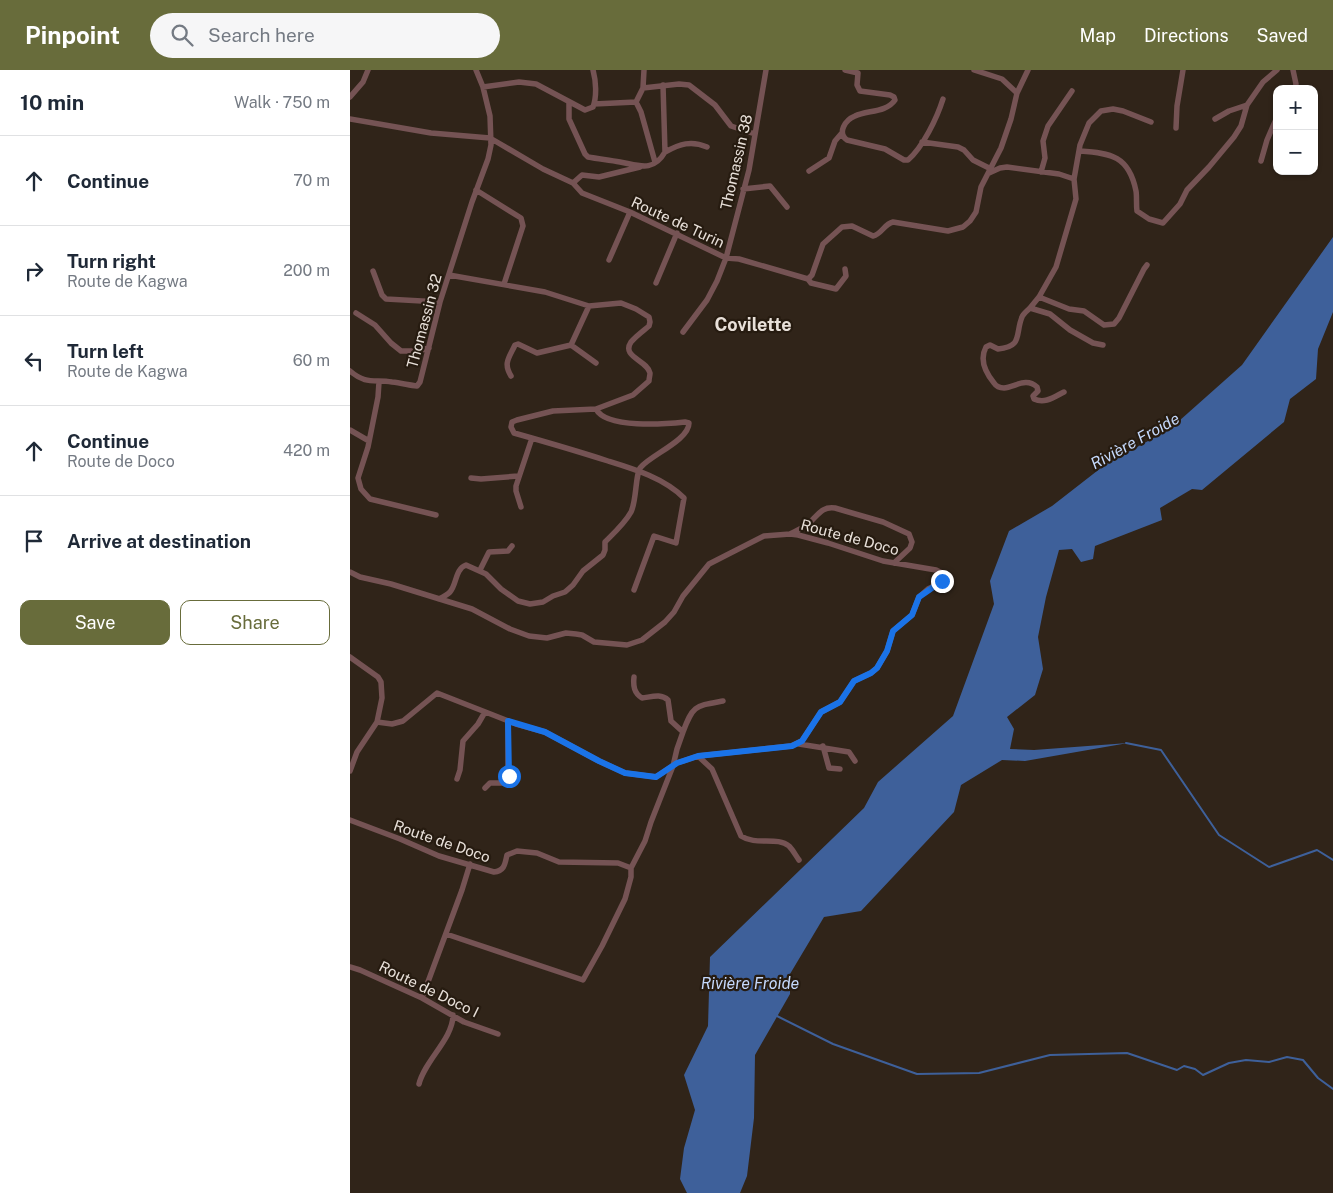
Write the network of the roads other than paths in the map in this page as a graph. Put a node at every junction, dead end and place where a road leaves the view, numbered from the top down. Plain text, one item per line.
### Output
1 (368, 70) edge
2 (476, 70) edge
3 (593, 70) edge
4 (644, 70) edge
5 (766, 70) edge
6 (845, 70) edge
7 (974, 70) edge
8 (1028, 70) edge
9 (1183, 70) edge
10 (1277, 70) edge
11 (1293, 70) edge
12 (663, 85) junction
13 (1296, 85) edge
14 (483, 88) junction
15 (643, 88) junction
16 (1072, 91) dead end
17 (1017, 93) junction
18 (350, 97) edge
19 (943, 99) dead end
20 (569, 102) junction
21 (636, 102) junction
22 (594, 104) junction
23 (1247, 105) junction
24 (1215, 119) dead end
25 (350, 120) edge
26 (1151, 122) dead end
27 (1273, 126) edge
28 (1176, 128) dead end
29 (755, 134) junction
30 (841, 134) junction
31 (490, 138) junction
32 (922, 142) junction
33 (707, 147) dead end
34 (1080, 151) junction
35 (665, 152) junction
36 (1261, 161) dead end
37 (655, 162) junction
38 (640, 167) junction
39 (809, 170) dead end
40 (991, 170) junction
41 (1041, 172) junction
42 (1074, 178) junction
43 (574, 183) junction
44 (743, 189) junction
45 (476, 190) junction
46 (787, 207) dead end
47 (630, 212) junction
48 (677, 233) junction
49 (726, 258) junction
50 (609, 260) dead end
51 (1147, 266) dead end
52 (845, 269) dead end
53 (373, 271) dead end
54 (449, 275) junction
55 (808, 278) junction
56 (656, 283) dead end
57 (504, 284) junction
58 (1039, 297) junction
59 (440, 302) junction
60 (589, 306) junction
61 (1030, 308) junction
62 (356, 313) dead end
63 (683, 332) dead end
64 (571, 345) junction
65 (1103, 345) dead end
66 (429, 348) junction
67 (596, 363) dead end
68 (350, 372) edge
69 (511, 376) dead end
70 (379, 382) junction
71 (1064, 392) dead end
72 (596, 409) junction
73 (350, 430) edge
74 (532, 438) junction
75 (369, 441) junction
76 (637, 470) junction
77 (518, 476) junction
78 (471, 478) dead end
79 (521, 507) dead end
80 (436, 515) dead end
81 (790, 534) junction
82 (512, 546) dead end
83 (894, 563) junction
84 (480, 570) junction
85 (350, 572) edge
86 (634, 590) dead end
87 (440, 599) junction
88 (350, 658) edge
89 (634, 678) dead end
90 (723, 701) dead end
91 (485, 712) junction
92 (508, 721) junction
93 (377, 722) junction
94 (682, 732) junction
95 (799, 744) junction
96 (823, 746) junction
97 (698, 756) junction
98 (856, 761) dead end
99 (673, 766) junction
100 (840, 769) dead end
101 (350, 772) edge
102 (457, 779) dead end
103 (485, 788) dead end
104 (350, 820) edge
105 (798, 860) dead end
106 (470, 864) junction
107 (631, 868) junction
108 (446, 934) junction
109 (350, 968) edge
110 (422, 998) junction
111 (452, 1015) junction
112 (498, 1034) dead end
113 (418, 1084) dead end

1 - 18 street
2 - 14 street, Thomassin 32
3 - 22 street
4 - 15 street
5 - 29 street, Thomassin 38
6 - 30 street
7 - 17 street
8 - 17 street
9 - 28 street
10 - 23 street
11 - 13 street
12 - 15 street
12 - 29 street
12 - 35 street
14 - 20 street
14 - 31 street, Thomassin 32
15 - 21 street
16 - 41 street
17 - 40 street
19 - 32 street
20 - 22 street
20 - 38 street
21 - 22 street
21 - 37 street
23 - 24 street
23 - 34 street
25 - 31 street, Route de Turin
26 - 34 street
27 - 36 street
29 - 44 street, Thomassin 38
30 - 32 street
30 - 39 street
31 - 43 street, Route de Turin
31 - 45 street, Thomassin 32
32 - 40 street
33 - 35 street
34 - 42 street
35 - 37 street
37 - 38 street
38 - 43 street
40 - 41 street
40 - 55 street
41 - 42 street
42 - 58 street
43 - 47 street, Route de Turin
44 - 46 street
44 - 49 street, Thomassin 38
45 - 54 street, Thomassin 32
45 - 57 street
47 - 48 street, Route de Turin
47 - 50 street
48 - 49 street, Route de Turin
48 - 56 street
49 - 55 street, Route de Turin
49 - 63 street, Thomassin 38
51 - 58 street
52 - 55 street, Route de Turin
53 - 59 street
54 - 57 street
54 - 59 street, Thomassin 32
57 - 60 street
58 - 61 street
59 - 66 street, Thomassin 32
60 - 64 street
60 - 72 street
61 - 65 street
61 - 71 street
62 - 66 street
64 - 67 street
64 - 69 street
66 - 70 street, Thomassin 32
68 - 70 street
70 - 75 street
72 - 74 street
72 - 76 street
73 - 75 street
74 - 76 street
74 - 77 street
75 - 80 street
76 - 84 street
76 - 86 street
77 - 78 street
77 - 79 street
81 - 83 street, Route de Doco
81 - 83 street
81 - 87 street, Route de Doco
82 - 84 street
83 - 95 street, Route de Doco
84 - 87 street
85 - 87 street, Route de Doco
88 - 93 street
89 - 94 street
90 - 94 street
91 - 92 street
91 - 93 street
91 - 102 street
92 - 99 street
92 - 103 street
93 - 101 street
94 - 99 street
95 - 96 street
95 - 97 street
96 - 98 street
96 - 100 street
97 - 99 street
97 - 105 street
99 - 107 street
104 - 106 street, Route de Doco
106 - 107 street, Route de Doco
106 - 108 street
107 - 108 street
108 - 110 street
109 - 110 street, Route de Doco I
110 - 111 street, Route de Doco I
111 - 112 street, Route de Doco I
111 - 113 street

